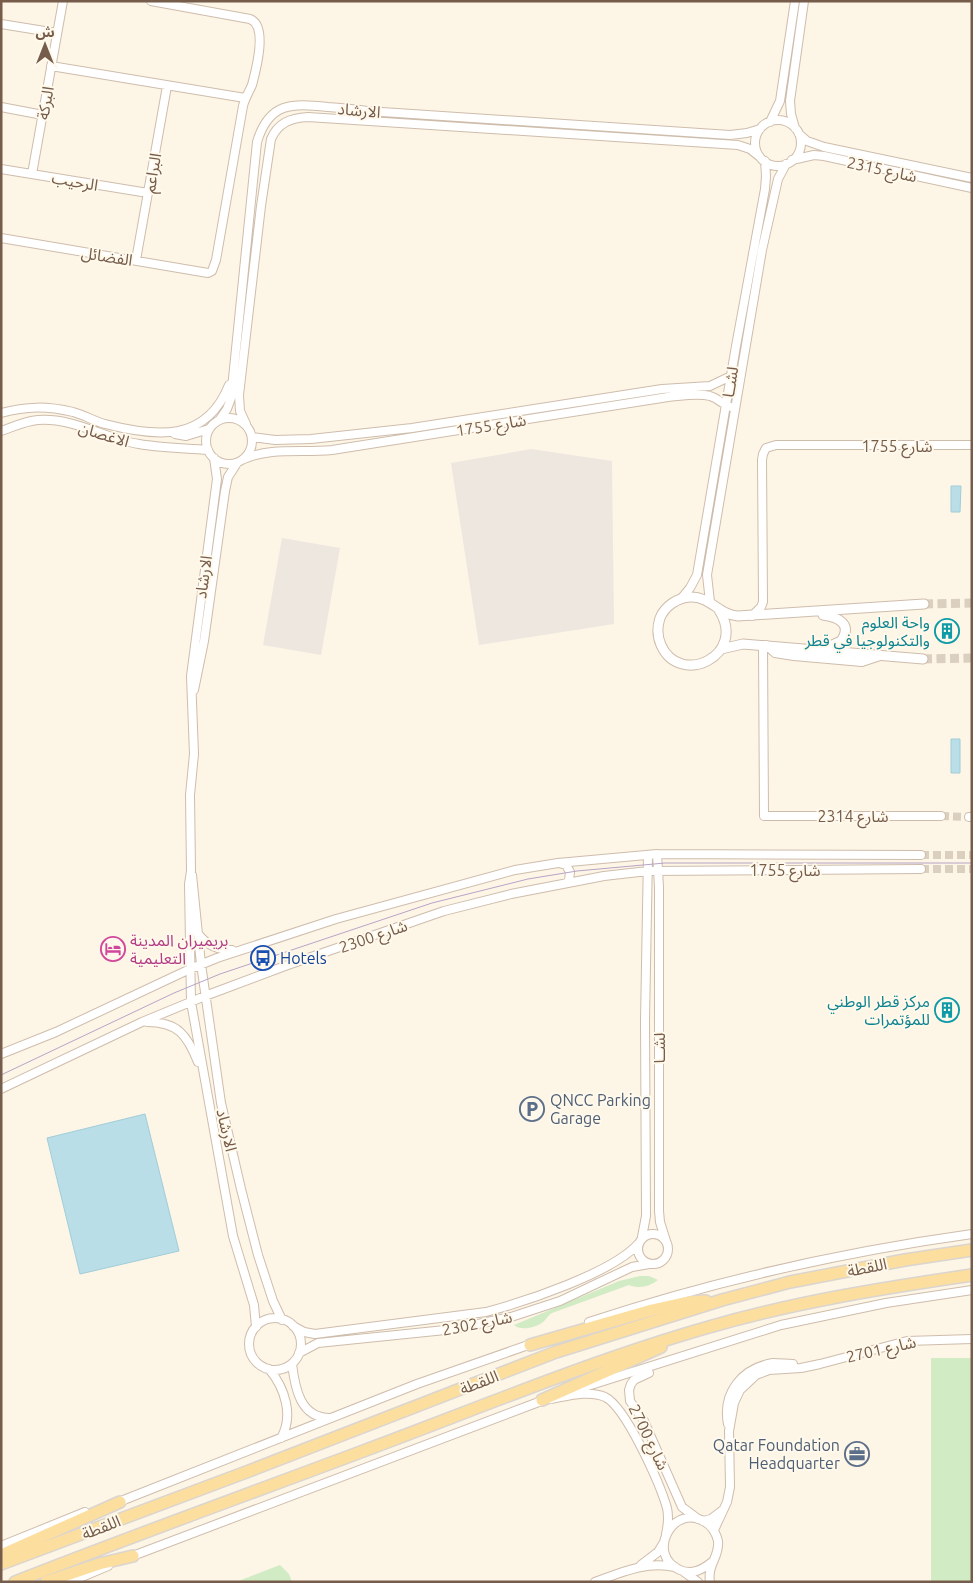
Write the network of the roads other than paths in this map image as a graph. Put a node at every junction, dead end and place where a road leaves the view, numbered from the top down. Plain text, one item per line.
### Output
1 (63, 1) edge
2 (151, 1) edge
3 (795, 1) edge
4 (804, 1) edge
5 (1, 24) edge
6 (57, 33) junction
7 (51, 66) junction
8 (167, 86) junction
9 (245, 98) junction
10 (1, 107) edge
11 (43, 115) junction
12 (770, 122) junction
13 (760, 129) junction
14 (797, 131) junction
15 (762, 159) junction
16 (789, 162) junction
17 (1, 169) edge
18 (32, 174) junction
19 (972, 178) edge
20 (972, 188) edge
21 (148, 194) junction
22 (1, 238) edge
23 (136, 260) junction
24 (232, 375) junction
25 (731, 376) junction
26 (726, 407) junction
27 (735, 408) junction
28 (1, 413) edge
29 (220, 419) junction
30 (246, 424) junction
31 (209, 430) junction
32 (1, 431) edge
33 (164, 432) junction
34 (252, 437) junction
35 (972, 445) edge
36 (208, 450) junction
37 (214, 458) junction
38 (240, 461) junction
39 (681, 599) junction
40 (710, 602) junction
41 (763, 602) junction
42 (924, 604) tunnel mouth
43 (719, 610) junction
44 (775, 613) junction
45 (798, 613) junction
46 (752, 616) junction
47 (765, 645) junction
48 (798, 648) junction
49 (721, 649) junction
50 (775, 653) junction
51 (880, 656) junction
52 (923, 659) tunnel mouth
53 (763, 666) junction
54 (192, 697) junction
55 (941, 816) tunnel mouth
56 (658, 854) junction
57 (648, 855) junction
58 (921, 855) tunnel mouth
59 (558, 863) junction
60 (921, 869) tunnel mouth
61 (191, 871) junction
62 (648, 871) junction
63 (659, 871) junction
64 (567, 883) junction
65 (199, 935) junction
66 (239, 950) junction
67 (201, 964) junction
68 (190, 969) junction
69 (205, 996) junction
70 (191, 1002) junction
71 (142, 1022) junction
72 (1, 1054) edge
73 (203, 1072) junction
74 (1, 1090) edge
75 (972, 1234) edge
76 (640, 1241) junction
77 (666, 1241) junction
78 (972, 1250) edge
79 (649, 1264) junction
80 (972, 1275) edge
81 (972, 1290) edge
82 (722, 1300) junction
83 (282, 1320) junction
84 (293, 1326) junction
85 (256, 1327) junction
86 (689, 1333) junction
87 (972, 1339) edge
88 (530, 1345) junction
89 (299, 1353) junction
90 (692, 1354) junction
91 (292, 1364) junction
92 (269, 1370) junction
93 (542, 1400) junction
94 (334, 1418) junction
95 (282, 1438) junction
96 (120, 1502) junction
97 (724, 1509) junction
98 (700, 1520) junction
99 (714, 1530) junction
100 (665, 1538) junction
101 (1, 1546) edge
102 (1, 1555) edge
103 (133, 1556) junction
104 (712, 1562) junction
105 (1, 1564) edge
106 (638, 1567) junction
107 (679, 1569) junction
108 (15, 1582) edge
109 (46, 1582) edge
110 (70, 1582) edge
111 (595, 1582) edge
112 (698, 1582) edge
113 (710, 1582) edge

1 - 6 street, البركة
2 - 9 street
3 - 12 street
4 - 14 street
5 - 6 street
6 - 7 street, البركة
7 - 8 street
7 - 11 street, البركة
8 - 9 street
8 - 21 street, البراعم
9 - 23 street, الفضائل
10 - 11 street
11 - 18 street, البركة
12 - 13 street
12 - 14 street
13 - 15 street
13 - 24 street, الارشاد
14 - 16 street
14 - 19 street, شارع 2315
15 - 16 street
15 - 25 street, لشــا
15 - 30 street, الارشاد
16 - 20 street, شارع 2315
16 - 27 street, لشــا
17 - 18 street, الرحيب
18 - 21 street, الرحيب
21 - 23 street, البراعم
22 - 23 street, الفضائل
24 - 29 street, الارشاد
24 - 33 street, الاغصان
25 - 26 street, لشــا
25 - 34 street, شارع 1755
26 - 27 street, شارع 1755
26 - 38 street, شارع 1755
26 - 39 street, لشــا
27 - 40 street, لشــا
28 - 33 street, الاغصان
29 - 30 street
29 - 31 street
30 - 34 street
31 - 33 street, الاغصان
31 - 36 street
32 - 36 street, الاغصان
34 - 38 street
35 - 41 street, شارع 1755
36 - 37 street
37 - 38 street
37 - 54 street, الارشاد
38 - 54 street, الارشاد
39 - 40 street
39 - 49 street
40 - 43 street
41 - 44 street
41 - 46 street
42 - 45 street
43 - 46 street
43 - 49 street
44 - 45 street
44 - 46 street
45 - 48 street
47 - 48 street
47 - 49 street
47 - 50 street
47 - 53 street
48 - 51 street
50 - 51 street
50 - 53 street
51 - 52 street
53 - 55 street, شارع 2314
54 - 61 street, الارشاد
56 - 57 street, شارع 1755
56 - 58 street, شارع 1755
56 - 63 street, لشــا
57 - 59 street, شارع 2300
57 - 62 street, لشــا
59 - 64 street
59 - 66 street, شارع 2300
60 - 63 street, شارع 1755
61 - 65 street, الارشاد
61 - 68 street, الارشاد
62 - 63 street, شارع 1755
62 - 64 street, شارع 2300
62 - 76 street, لشــا
63 - 77 street, لشــا
64 - 69 street, شارع 2300
65 - 66 street
65 - 67 street, الارشاد
66 - 67 street, شارع 2300
67 - 68 street, شارع 2300
67 - 69 street, الارشاد
68 - 70 street, الارشاد
68 - 72 street, شارع 2300
69 - 70 street, شارع 2300
69 - 83 street, الارشاد
70 - 71 street, شارع 2300
70 - 73 street, الارشاد
71 - 73 street, الارشاد
71 - 74 street, شارع 2300
73 - 85 street, الارشاد
75 - 88 street, اللقطة
76 - 77 street
76 - 79 street
76 - 84 street, شارع 2302
77 - 79 street
78 - 82 main road, اللقطة
79 - 89 street, شارع 2302
80 - 86 main road, اللقطة
81 - 90 street
82 - 88 main road
82 - 105 main road, اللقطة
83 - 84 street
83 - 85 street
84 - 89 street
85 - 92 street
86 - 93 main road
86 - 108 main road, اللقطة
87 - 97 street, شارع 2701
88 - 94 street, اللقطة
89 - 91 street
90 - 93 street
90 - 98 street, شارع 2700
91 - 92 street
91 - 94 street
92 - 95 street
93 - 100 street, شارع 2700
93 - 103 street
94 - 95 street, اللقطة
95 - 96 street, اللقطة
96 - 101 street, اللقطة
96 - 102 main road
97 - 98 street
97 - 99 street, شارع 2701
98 - 99 street
98 - 100 street
99 - 104 street
100 - 106 street
100 - 107 street
103 - 109 main road
103 - 110 street
104 - 107 street
104 - 113 street
106 - 107 street
106 - 111 street
107 - 112 street

